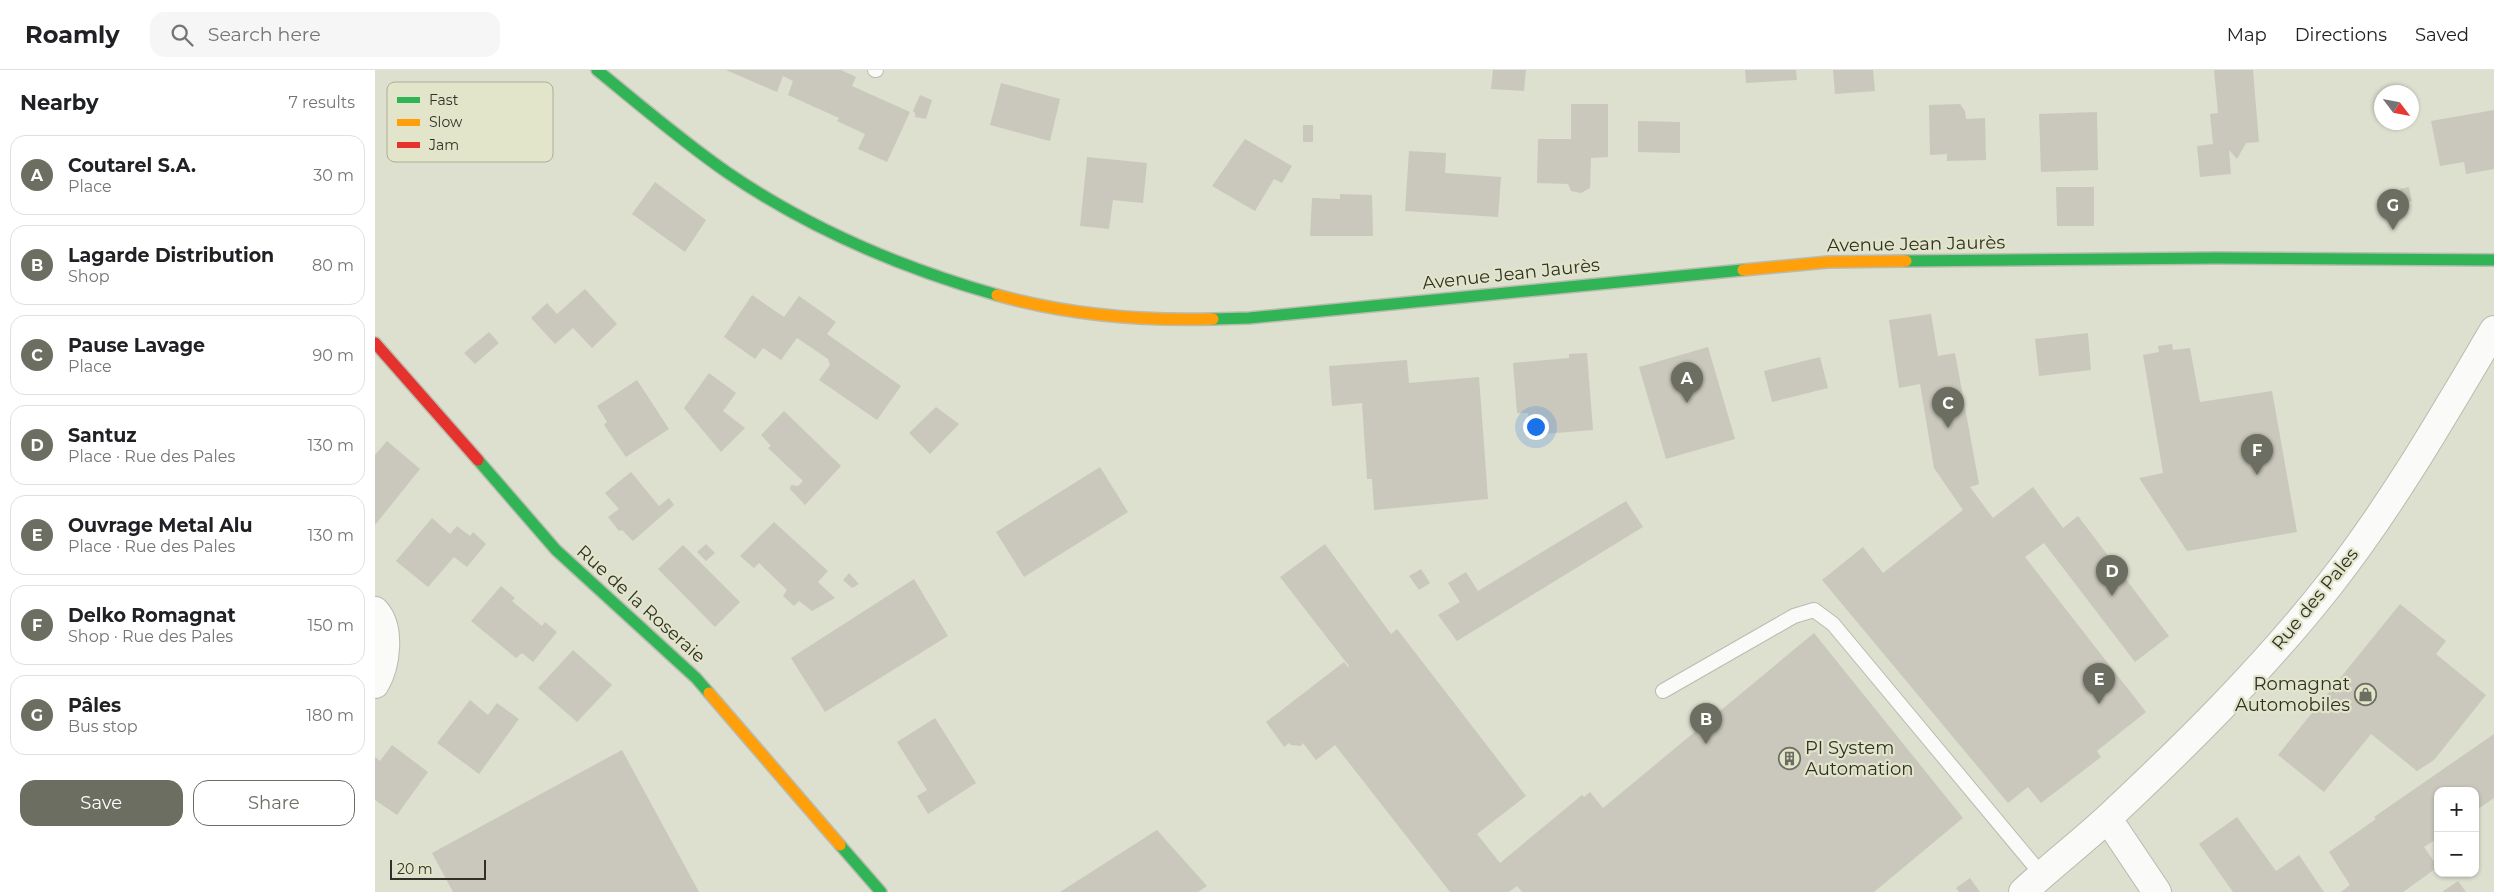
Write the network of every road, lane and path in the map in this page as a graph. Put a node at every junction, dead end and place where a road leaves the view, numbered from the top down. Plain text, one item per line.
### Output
1 (597, 70) edge
2 (2494, 260) edge
3 (2494, 330) edge
4 (375, 343) edge
5 (375, 611) edge
6 (375, 684) edge
7 (1663, 692) dead end
8 (2108, 819) junction
9 (2033, 884) edge
10 (881, 892) edge
11 (2157, 892) edge

1 - 2 main road, Avenue Jean Jaurès
3 - 8 street, Rue des Pales
4 - 10 main road, Rue de la Roseraie
5 - 6 street
7 - 9 lane
8 - 9 street, Rue des Pales
8 - 11 street

